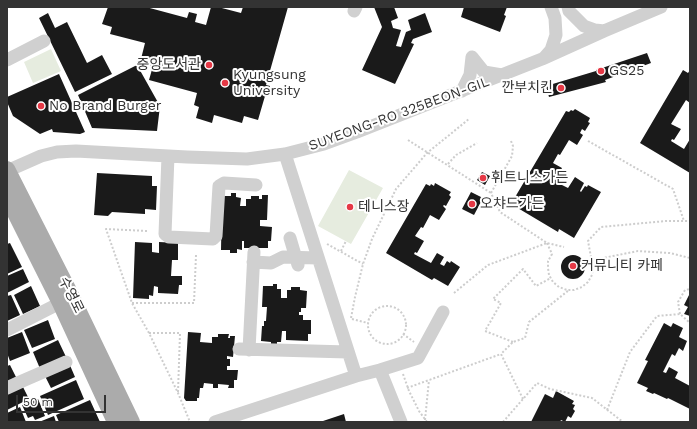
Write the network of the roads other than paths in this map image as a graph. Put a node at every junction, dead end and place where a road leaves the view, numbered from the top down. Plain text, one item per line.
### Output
1 (551, 7) edge
2 (568, 7) edge
3 (661, 7) edge
4 (604, 31) junction
5 (44, 41) dead end
6 (542, 59) junction
7 (7, 60) edge
8 (502, 75) junction
9 (462, 91) junction
10 (285, 154) junction
11 (168, 156) junction
12 (7, 171) edge
13 (256, 185) dead end
14 (7, 197) edge
15 (290, 238) dead end
16 (318, 258) junction
17 (297, 262) junction
18 (60, 303) junction
19 (443, 312) dead end
20 (7, 330) edge
21 (348, 352) junction
22 (66, 362) dead end
23 (380, 370) junction
24 (356, 376) junction
25 (7, 388) edge
26 (398, 418) edge
27 (115, 422) edge
28 (132, 422) edge
29 (215, 422) edge

1 - 6 street
2 - 4 street
3 - 4 street, SUYEONG-RO 325BEON-GIL
4 - 6 street, SUYEONG-RO 325BEON-GIL
5 - 7 street
6 - 8 street, SUYEONG-RO 325BEON-GIL
8 - 9 street, SUYEONG-RO 325BEON-GIL
8 - 9 street
9 - 10 street, SUYEONG-RO 325BEON-GIL
10 - 11 street, SUYEONG-RO 325BEON-GIL
10 - 16 street
11 - 12 street, SUYEONG-RO 325BEON-GIL
11 - 13 street
12 - 28 main road, 수영로
14 - 18 main road
15 - 17 street
16 - 17 street
16 - 21 street
17 - 21 street
18 - 20 street
18 - 27 main road
19 - 23 street
21 - 24 street
22 - 25 street
23 - 24 street
23 - 26 street
24 - 29 street

